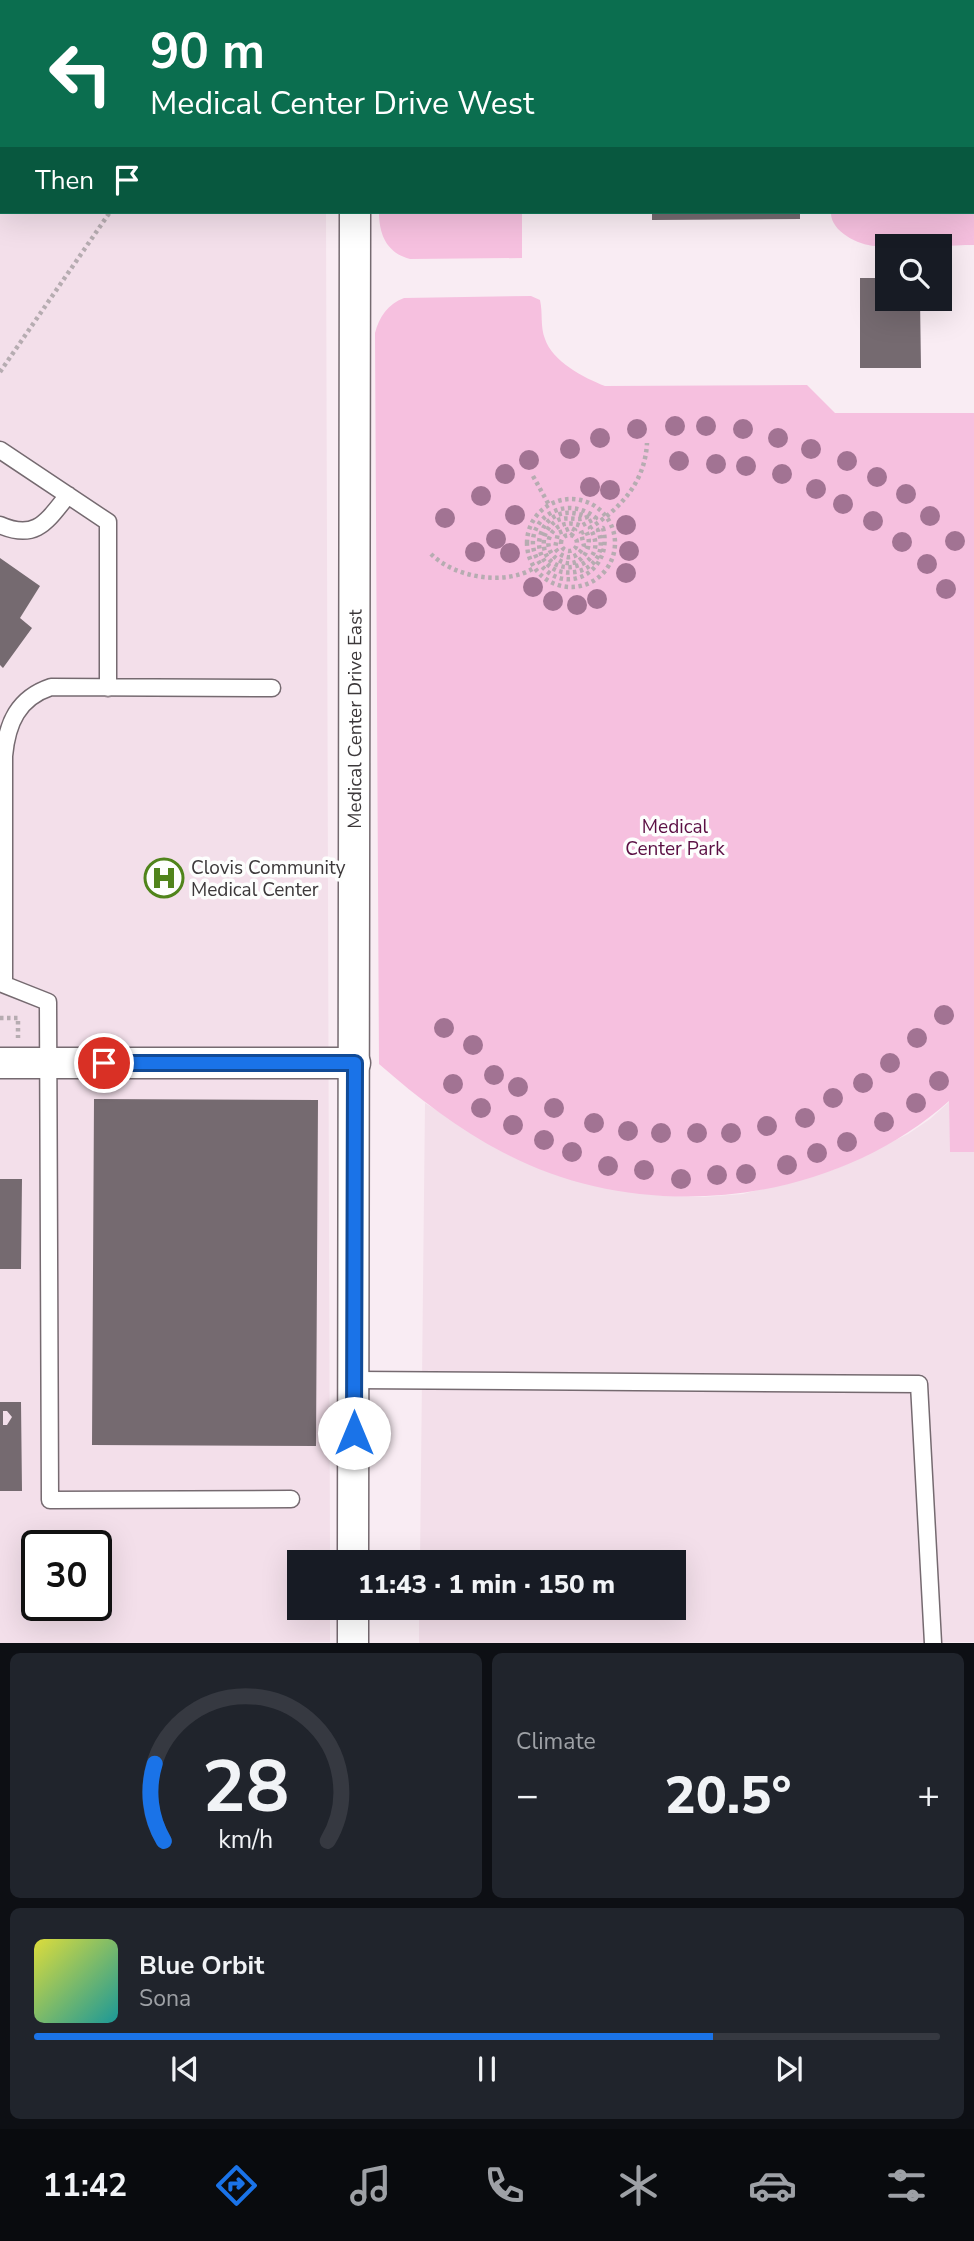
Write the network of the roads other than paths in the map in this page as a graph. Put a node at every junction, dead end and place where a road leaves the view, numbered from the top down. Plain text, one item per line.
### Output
1 (355, 214) edge
2 (0, 450) edge
3 (68, 495) junction
4 (0, 525) edge
5 (108, 688) junction
6 (272, 688) dead end
7 (2, 833) edge
8 (2, 984) edge
9 (9, 1053) edge
10 (48, 1063) junction
11 (355, 1063) junction
12 (354, 1380) junction
13 (291, 1499) dead end
14 (353, 1550) edge
15 (353, 1620) edge
16 (353, 1643) edge
17 (933, 1643) edge

1 - 11 street, Medical Center Drive East
2 - 3 lane
3 - 4 lane
3 - 5 lane
5 - 6 lane
5 - 7 lane
7 - 8 lane
8 - 10 lane
9 - 10 street
10 - 11 street
10 - 13 lane
11 - 12 street, Medical Center Drive East
12 - 14 street, Medical Center Drive East
12 - 17 lane
15 - 16 street

